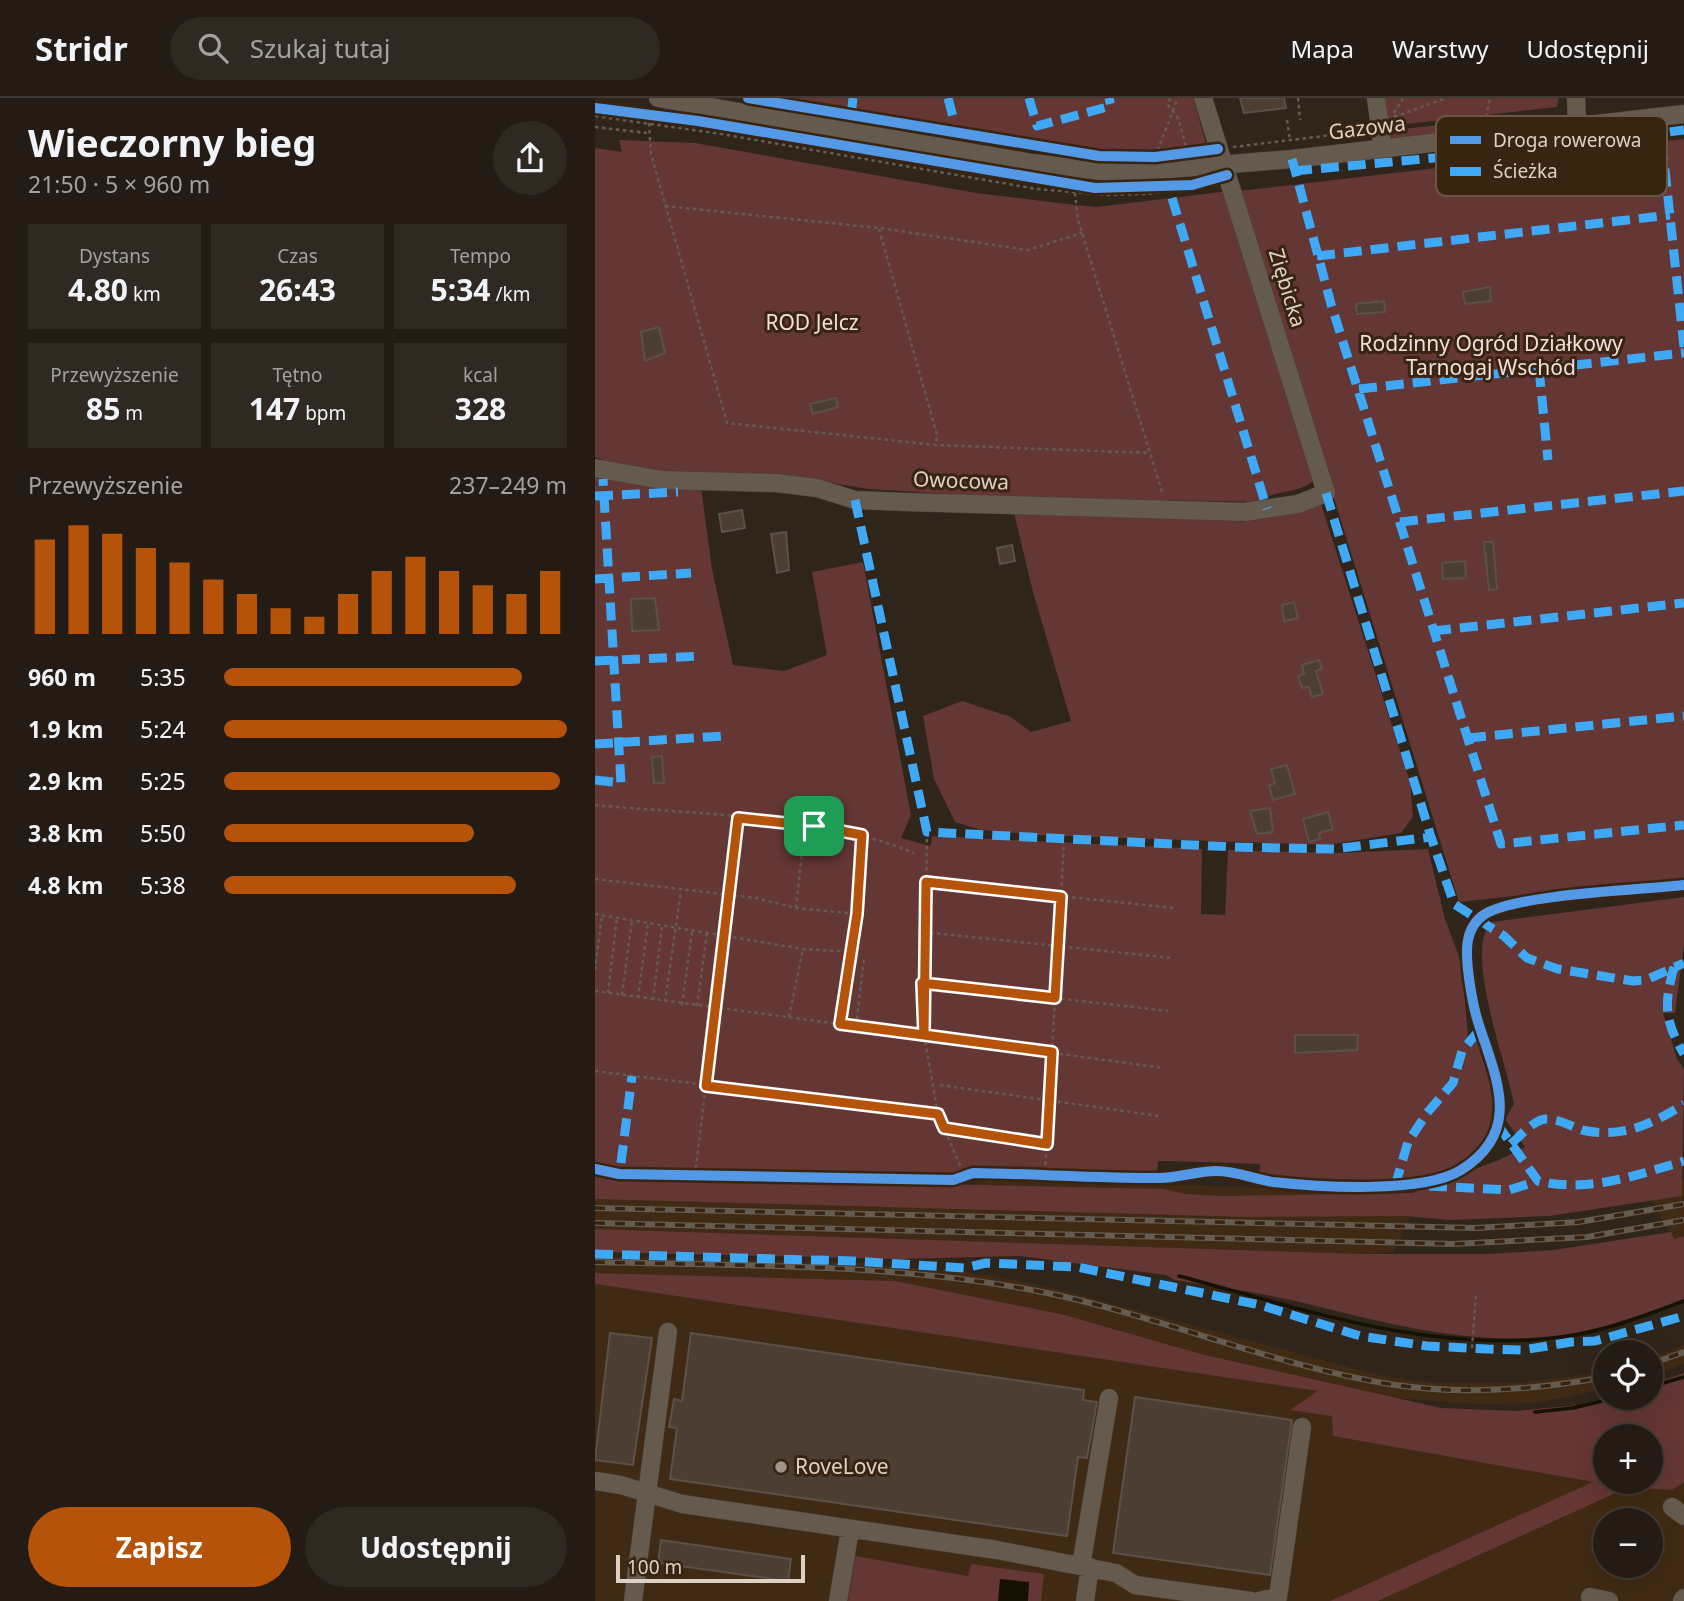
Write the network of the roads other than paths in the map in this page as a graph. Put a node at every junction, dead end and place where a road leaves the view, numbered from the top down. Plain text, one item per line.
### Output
1 (658, 98) edge
2 (1203, 98) edge
3 (1376, 98) edge
4 (1576, 98) edge
5 (1684, 114) edge
6 (1577, 116) edge
7 (1665, 116) edge
8 (1436, 142) edge
9 (1383, 149) junction
10 (1223, 166) junction
11 (595, 468) edge
12 (1327, 492) joint
13 (668, 1332) dead end
14 (1109, 1398) dead end
15 (1302, 1427) dead end
16 (595, 1481) edge
17 (647, 1493) junction
18 (850, 1530) junction
19 (1086, 1566) junction
20 (1590, 1597) dead end
21 (1282, 1599) edge
22 (633, 1601) edge
23 (838, 1601) edge
24 (1085, 1601) edge
25 (1251, 1601) edge
26 (1259, 1601) edge
27 (1609, 1601) edge

1 - 10 street, Gazowa
2 - 10 street, Ziębicka
3 - 9 street
4 - 6 street
5 - 7 street, Gazowa
8 - 9 street, Gazowa
9 - 10 street, Gazowa
10 - 12 street, Ziębicka
11 - 12 street, Owocowa
13 - 17 street
14 - 19 street
15 - 21 street
16 - 17 street
17 - 18 street
17 - 22 street
18 - 19 street
18 - 23 street
19 - 24 street
19 - 25 street
20 - 27 street
21 - 26 street

